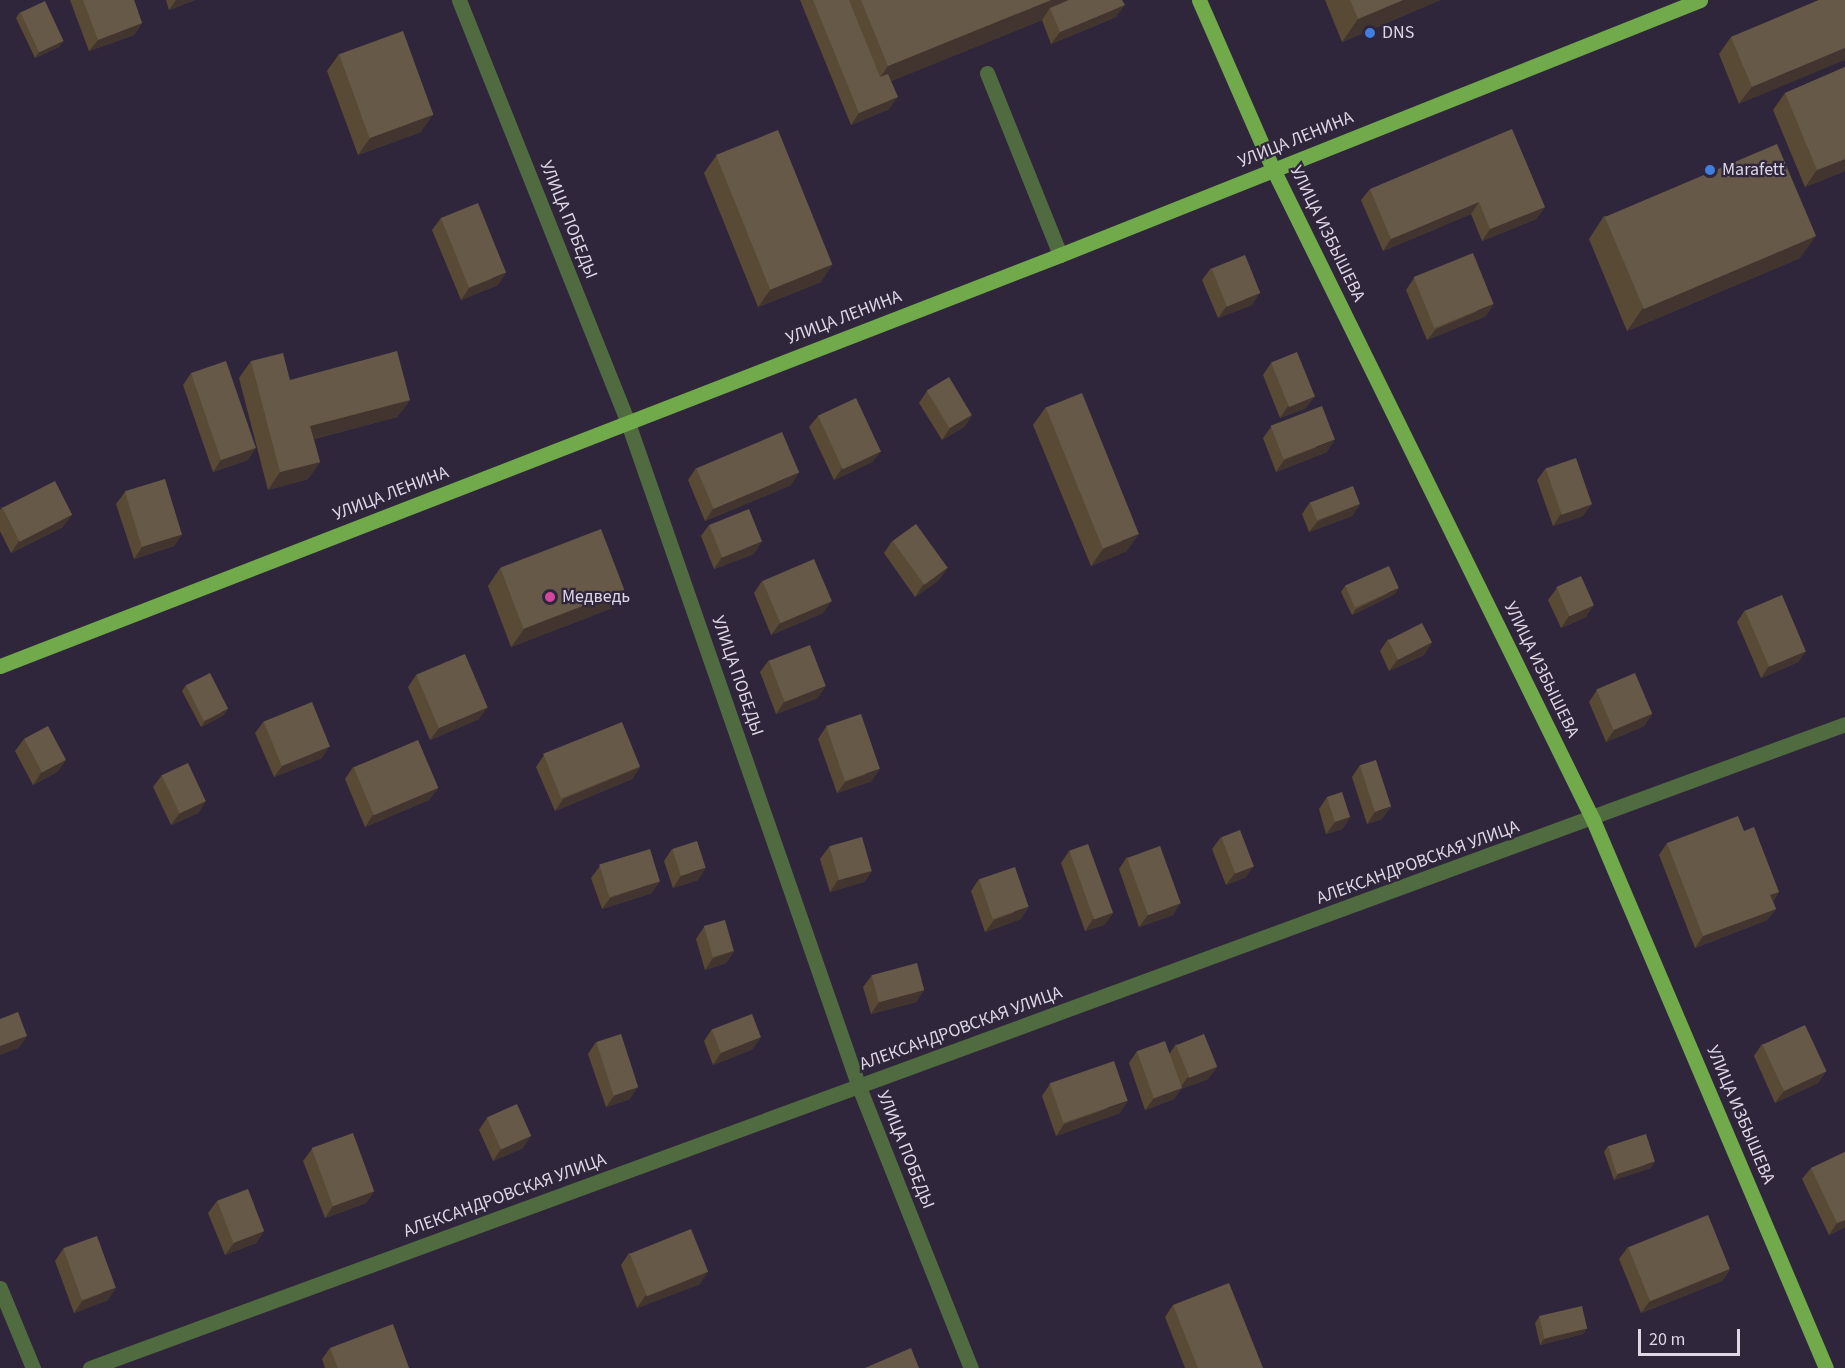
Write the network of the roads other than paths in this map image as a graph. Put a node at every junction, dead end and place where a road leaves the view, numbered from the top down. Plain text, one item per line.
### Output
1 (459, 0) edge
2 (1199, 0) edge
3 (1700, 0) edge
4 (987, 73) dead end
5 (1274, 169) junction
6 (1060, 255) junction
7 (628, 423) junction
8 (0, 666) edge
9 (1845, 724) edge
10 (1593, 820) junction
11 (859, 1087) junction
12 (0, 1288) edge
13 (33, 1368) edge
14 (90, 1368) edge
15 (971, 1368) edge
16 (1826, 1368) edge

1 - 7 street, УЛИЦА ПОБЕДЫ
2 - 5 main road, УЛИЦА ИЗБЫШЕВА
3 - 5 main road, УЛИЦА ЛЕНИНА
4 - 6 street
5 - 6 main road, УЛИЦА ЛЕНИНА
5 - 10 main road, УЛИЦА ИЗБЫШЕВА
6 - 7 main road, УЛИЦА ЛЕНИНА
7 - 8 main road, УЛИЦА ЛЕНИНА
7 - 11 street, УЛИЦА ПОБЕДЫ
9 - 10 street, АЛЕКСАНДРОВСКАЯ УЛИЦА
10 - 11 street, АЛЕКСАНДРОВСКАЯ УЛИЦА
10 - 16 main road, УЛИЦА ИЗБЫШЕВА
11 - 14 street, АЛЕКСАНДРОВСКАЯ УЛИЦА
11 - 15 street, УЛИЦА ПОБЕДЫ
12 - 13 street

